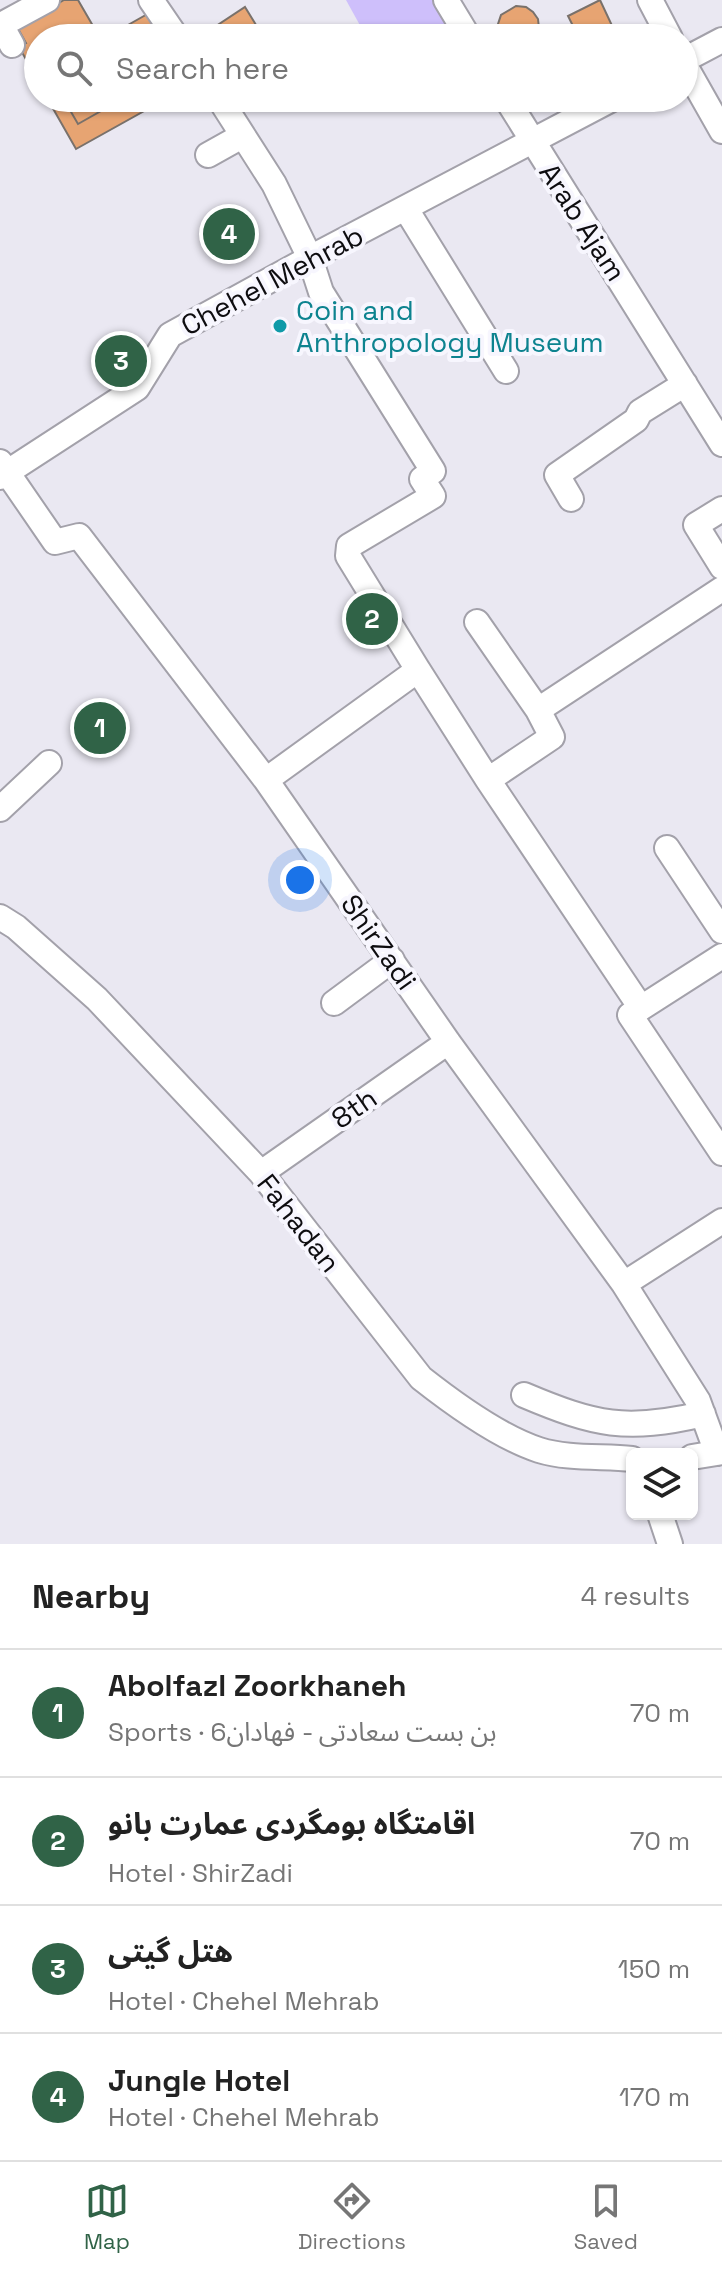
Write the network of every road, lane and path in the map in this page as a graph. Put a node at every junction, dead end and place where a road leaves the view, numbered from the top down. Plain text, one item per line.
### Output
1 (47, 0) edge
2 (151, 0) edge
3 (446, 0) edge
4 (650, 0) edge
5 (167, 24) edge
6 (461, 24) edge
7 (663, 24) edge
8 (6, 25) edge
9 (722, 40) edge
10 (698, 54) edge
11 (698, 87) edge
12 (227, 112) edge
13 (514, 112) edge
14 (588, 112) edge
15 (722, 131) edge
16 (242, 136) junction
17 (532, 142) junction
18 (208, 155) dead end
19 (406, 209) junction
20 (310, 258) junction
21 (506, 371) dead end
22 (685, 384) junction
23 (722, 444) edge
24 (3, 470) edge
25 (571, 499) dead end
26 (722, 509) edge
27 (722, 567) edge
28 (722, 589) edge
29 (477, 622) dead end
30 (418, 670) junction
31 (538, 710) junction
32 (49, 763) dead end
33 (266, 780) junction
34 (488, 780) junction
35 (0, 809) edge
36 (667, 848) dead end
37 (0, 917) edge
38 (722, 931) edge
39 (722, 956) edge
40 (392, 960) junction
41 (334, 1003) dead end
42 (641, 1008) junction
43 (448, 1042) junction
44 (722, 1153) edge
45 (261, 1173) junction
46 (722, 1221) edge
47 (624, 1284) junction
48 (524, 1395) dead end
49 (703, 1414) junction
50 (719, 1452) edge
51 (698, 1456) edge
52 (626, 1459) edge
53 (662, 1520) edge
54 (670, 1544) edge

1 - 8 street
2 - 5 street
3 - 6 street
4 - 7 street
9 - 10 street
11 - 15 street
12 - 16 street
13 - 17 street, Arab Ajam
14 - 17 street, Chehel Mehrab
16 - 18 street
16 - 20 street
17 - 19 street, Chehel Mehrab
17 - 22 street, Arab Ajam
19 - 20 street, Chehel Mehrab
19 - 21 street
20 - 24 street, Chehel Mehrab
20 - 30 street
22 - 23 street, Arab Ajam
22 - 25 street
24 - 33 street, ShirZadi
26 - 27 street
28 - 31 street
29 - 31 street
30 - 33 street
30 - 34 street
31 - 34 street
32 - 35 street
33 - 40 street, ShirZadi
34 - 42 street
36 - 38 street
37 - 45 street, Fahadan
39 - 42 street
40 - 41 street
40 - 43 street, ShirZadi
42 - 44 street
43 - 45 street, 8th
43 - 47 street, ShirZadi
45 - 52 street, Fahadan
46 - 47 street
47 - 49 street, ShirZadi
48 - 49 street
49 - 50 street, ShirZadi
50 - 51 street
53 - 54 street

